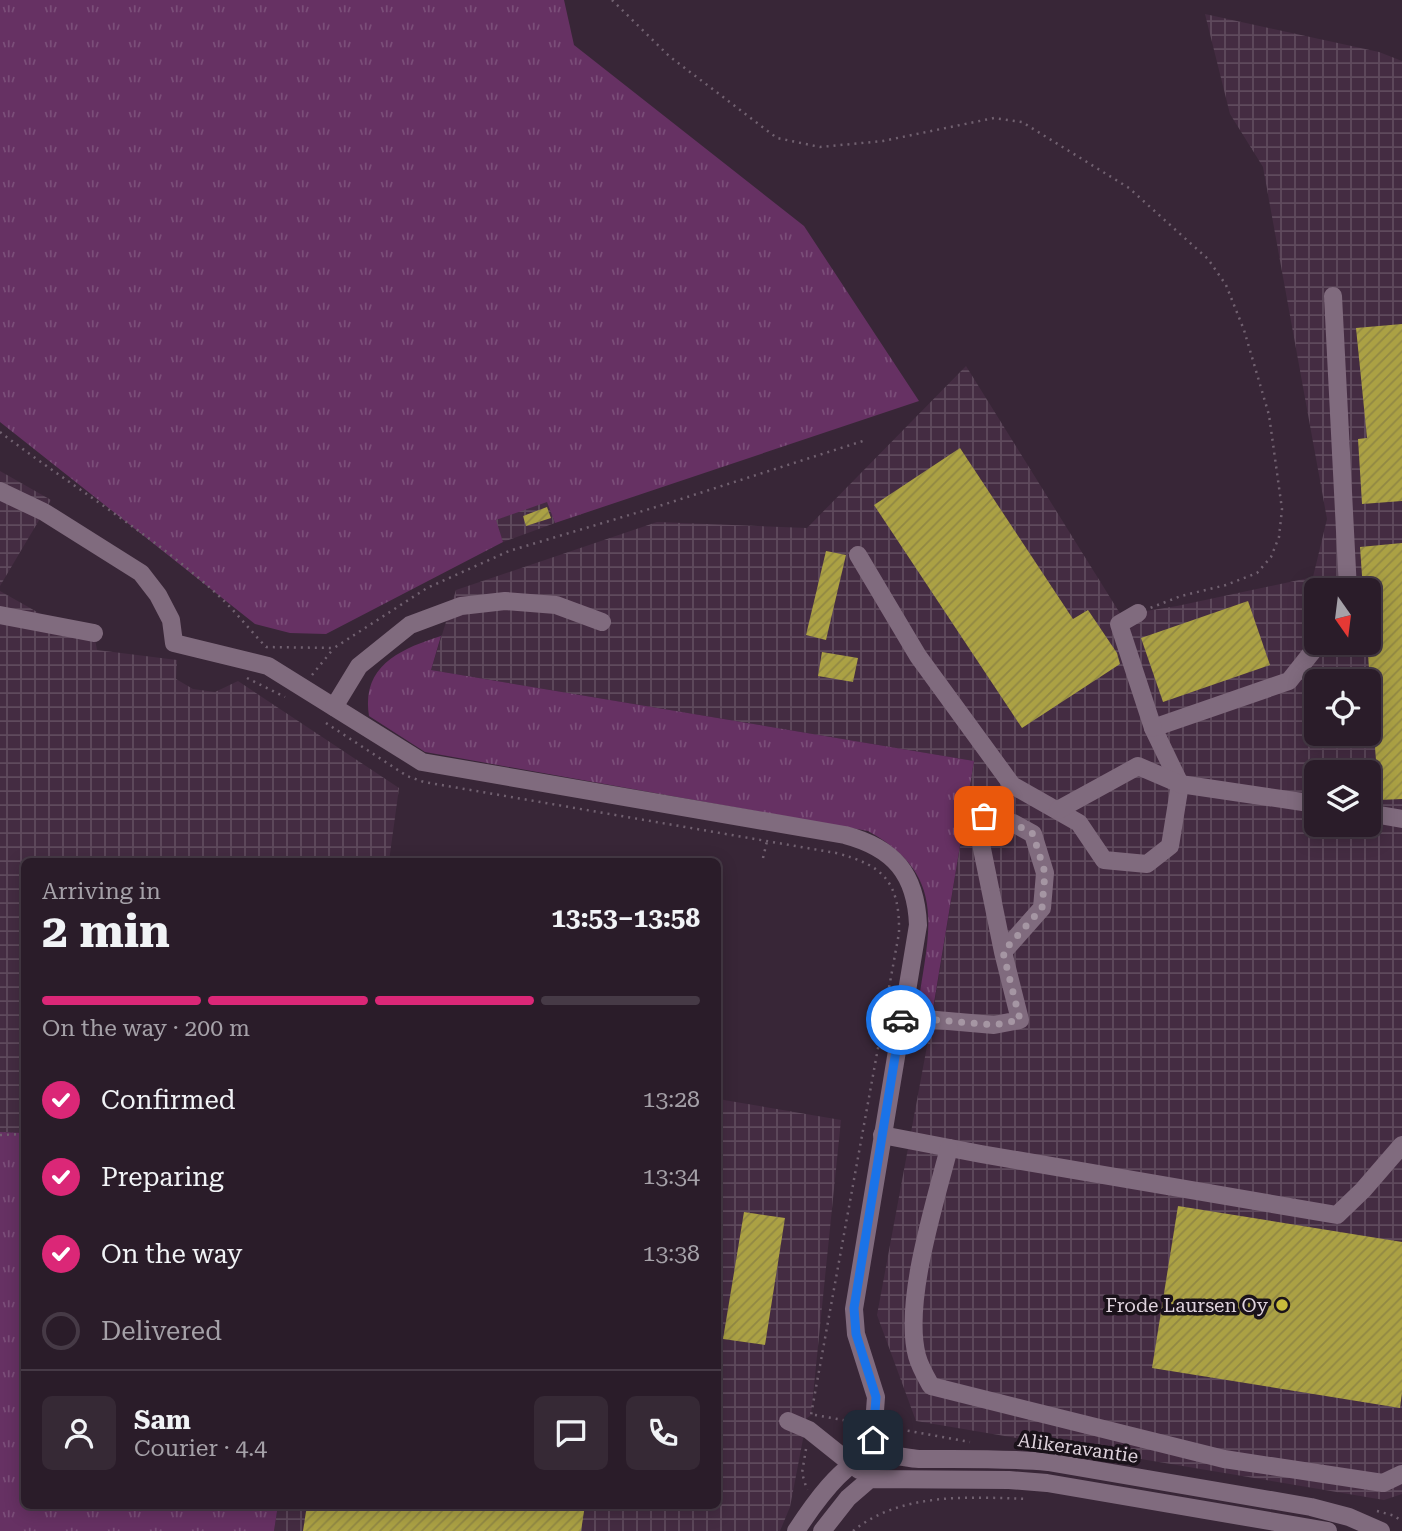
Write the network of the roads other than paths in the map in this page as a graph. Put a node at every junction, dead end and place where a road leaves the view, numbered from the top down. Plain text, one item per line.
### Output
1 (1333, 296) dead end
2 (0, 491) edge
3 (858, 555) dead end
4 (1347, 578) edge
5 (1138, 613) road end
6 (0, 615) edge
7 (602, 622) dead end
8 (94, 633) dead end
9 (1310, 655) edge
10 (331, 715) junction
11 (1153, 728) junction
12 (1180, 784) junction
13 (1304, 802) edge
14 (1058, 810) junction
15 (1381, 815) edge
16 (1402, 819) edge
17 (1003, 952) junction
18 (902, 1017) junction
19 (882, 1135) junction
20 (1402, 1145) edge
21 (948, 1148) junction
22 (788, 1421) dead end
23 (871, 1455) junction
24 (852, 1465) junction
25 (1402, 1474) edge
26 (870, 1479) junction
27 (796, 1531) edge
28 (822, 1531) edge
29 (1328, 1531) edge
30 (1381, 1531) edge

1 - 4 street
2 - 10 street
3 - 14 street
5 - 11 street
6 - 8 street
7 - 10 street
9 - 11 street
10 - 18 street
11 - 12 street
12 - 13 street
12 - 14 street
12 - 14 street
15 - 16 street
17 - 17 street
17 - 18 street
18 - 19 street
19 - 21 street
19 - 23 street
20 - 21 street
21 - 25 street
22 - 24 street
23 - 24 street
23 - 26 street
23 - 30 street, Alikeravantie
24 - 26 street
24 - 27 street
26 - 28 street
26 - 29 street, Alikeravantie

